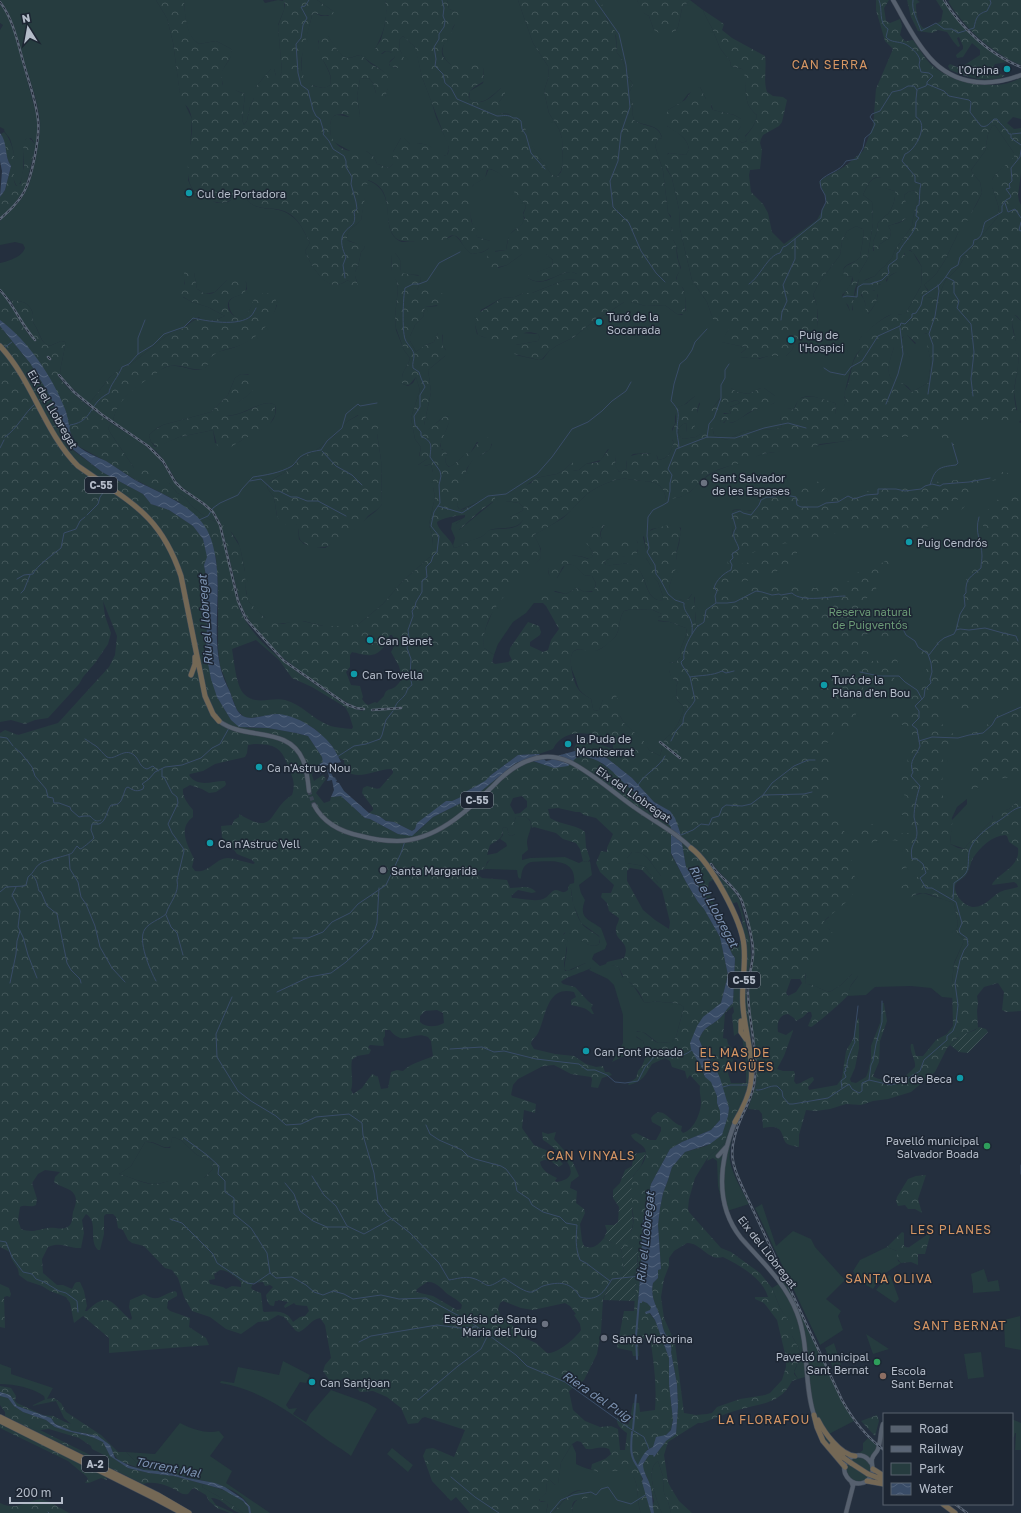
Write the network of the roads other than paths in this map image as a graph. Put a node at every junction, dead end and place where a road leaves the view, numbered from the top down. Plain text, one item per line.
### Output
1 (894, 0) edge
2 (1021, 74) edge
3 (0, 347) edge
4 (198, 661) junction
5 (195, 671) junction
6 (201, 682) junction
7 (220, 722) joint
8 (309, 791) tunnel mouth
9 (314, 805) tunnel mouth
10 (690, 847) junction
11 (735, 1122) junction
12 (728, 1143) junction
13 (718, 1156) dead end
14 (814, 1415) junction
15 (0, 1417) edge
16 (0, 1421) edge
17 (883, 1427) edge
18 (856, 1455) junction
19 (873, 1456) junction
20 (865, 1457) junction
21 (872, 1463) junction
22 (845, 1467) junction
23 (873, 1469) junction
24 (883, 1475) edge
25 (883, 1480) edge
26 (851, 1481) junction
27 (867, 1481) junction
28 (857, 1483) junction
29 (883, 1484) edge
30 (852, 1488) junction
31 (943, 1505) edge
32 (953, 1512) edge
33 (182, 1513) edge
34 (189, 1513) edge
35 (846, 1513) edge

1 - 2 main road
3 - 4 highway, Eix del Llobregat / C-55
3 - 5 highway, Eix del Llobregat / C-55
4 - 5 highway, C-55
4 - 6 highway, Eix del Llobregat / C-55
5 - 6 highway
6 - 7 highway, Eix del Llobregat / C-55
7 - 8 main road, Eix del Llobregat / C-55
9 - 10 main road, Eix del Llobregat / C-55
10 - 11 highway, Eix del Llobregat / C-55
10 - 11 highway, Eix del Llobregat / C-55
11 - 12 main road, Eix del Llobregat / C-55
12 - 13 main road
12 - 14 main road, Eix del Llobregat / C-55
14 - 18 highway
14 - 22 highway
14 - 25 highway, Eix del Llobregat / C-55, bridge
15 - 34 highway, A-2
16 - 33 highway, A-2
17 - 19 main road
18 - 20 main road
18 - 20 main road
18 - 22 main road
19 - 20 main road
19 - 21 main road
20 - 21 main road
21 - 23 main road
22 - 26 main road
23 - 24 highway
23 - 27 main road
26 - 28 main road
26 - 30 main road
27 - 28 main road
27 - 29 highway
28 - 30 main road
30 - 35 main road
31 - 32 highway

